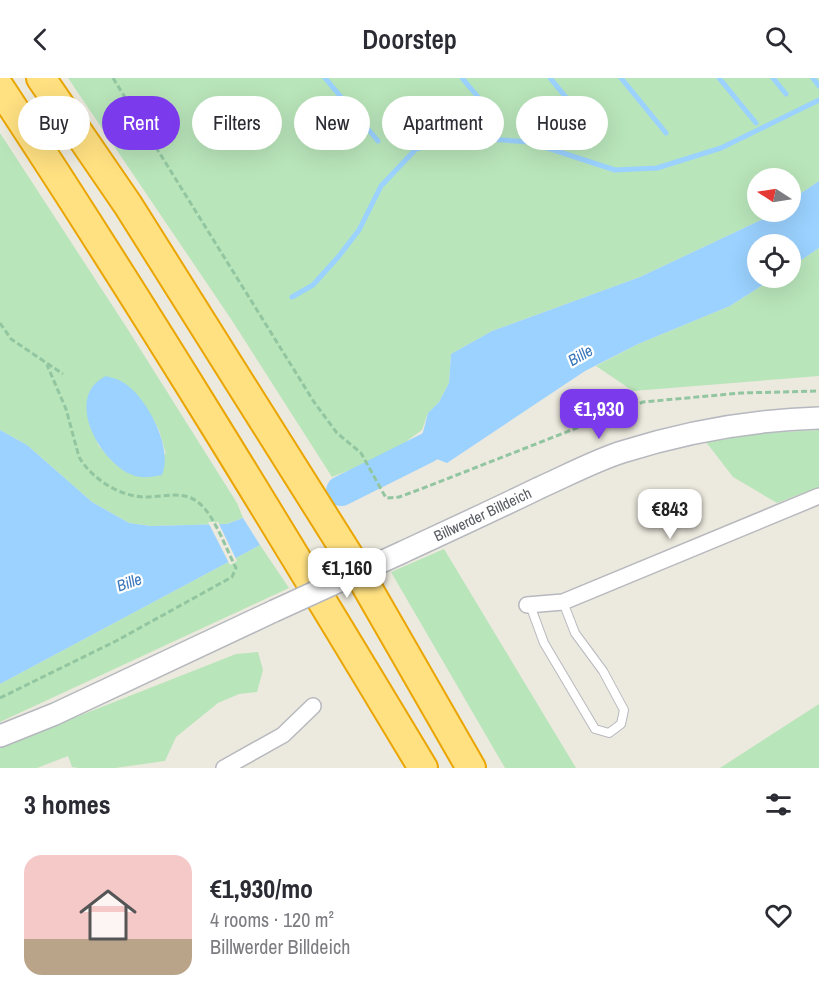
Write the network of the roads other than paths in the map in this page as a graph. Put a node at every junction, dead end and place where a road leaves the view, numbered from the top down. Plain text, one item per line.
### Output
1 (41, 78) edge
2 (0, 88) edge
3 (819, 418) edge
4 (819, 496) edge
5 (563, 602) junction
6 (529, 605) joint
7 (313, 706) dead end
8 (0, 736) edge
9 (224, 768) edge
10 (423, 768) edge
11 (471, 768) edge

1 - 11 highway
2 - 10 highway
3 - 8 street, Billwerder Billdeich, bridge
4 - 5 street
5 - 6 street
5 - 6 lane
7 - 9 street

